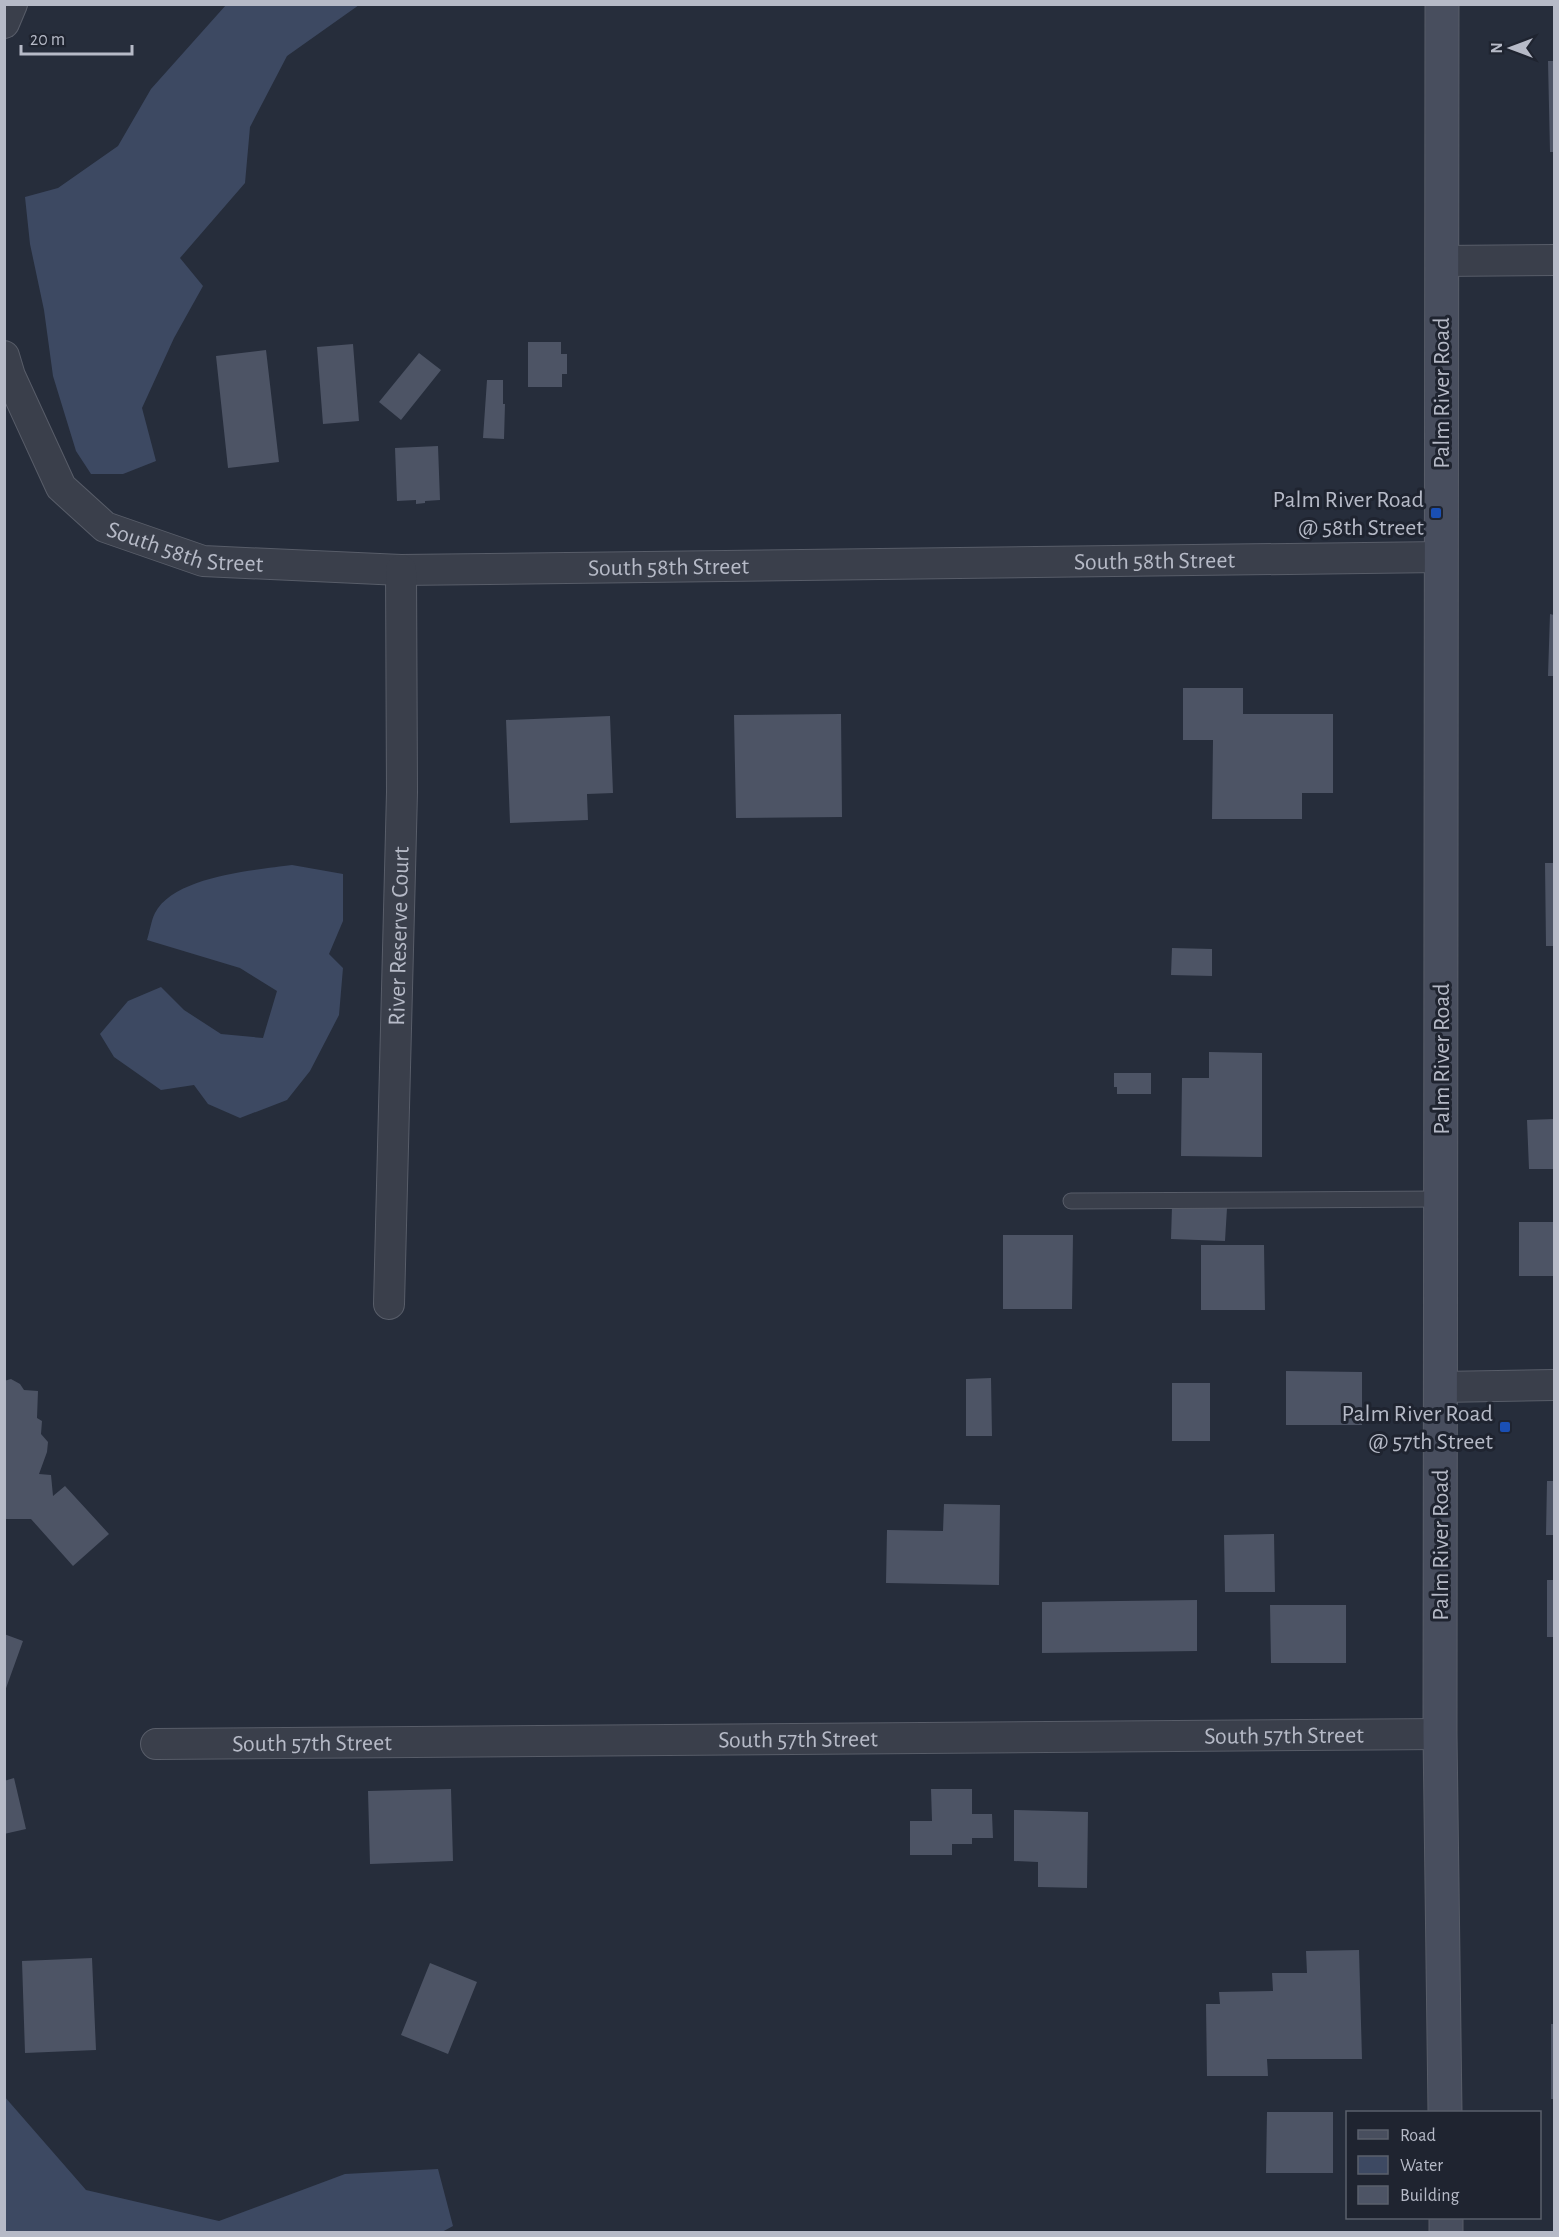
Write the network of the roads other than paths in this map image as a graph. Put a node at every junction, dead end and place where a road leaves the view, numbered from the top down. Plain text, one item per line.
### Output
1 (12, 4) edge
2 (1442, 4) edge
3 (4, 23) edge
4 (1554, 260) edge
5 (1441, 261) junction
6 (4, 356) edge
7 (1441, 557) junction
8 (401, 570) junction
9 (1440, 1199) junction
10 (1071, 1201) dead end
11 (389, 1304) dead end
12 (1554, 1385) edge
13 (1440, 1387) junction
14 (1440, 1734) junction
15 (156, 1744) dead end
16 (1445, 2111) edge

1 - 3 street
2 - 5 street, Palm River Road
4 - 5 street
5 - 7 street, Palm River Road
6 - 8 street, South 58th Street
7 - 8 street, South 58th Street
7 - 9 street, Palm River Road
8 - 11 street, River Reserve Court
9 - 10 lane
9 - 13 street, Palm River Road
12 - 13 street
13 - 14 street, Palm River Road
14 - 15 street, South 57th Street
14 - 16 street, Palm River Road

